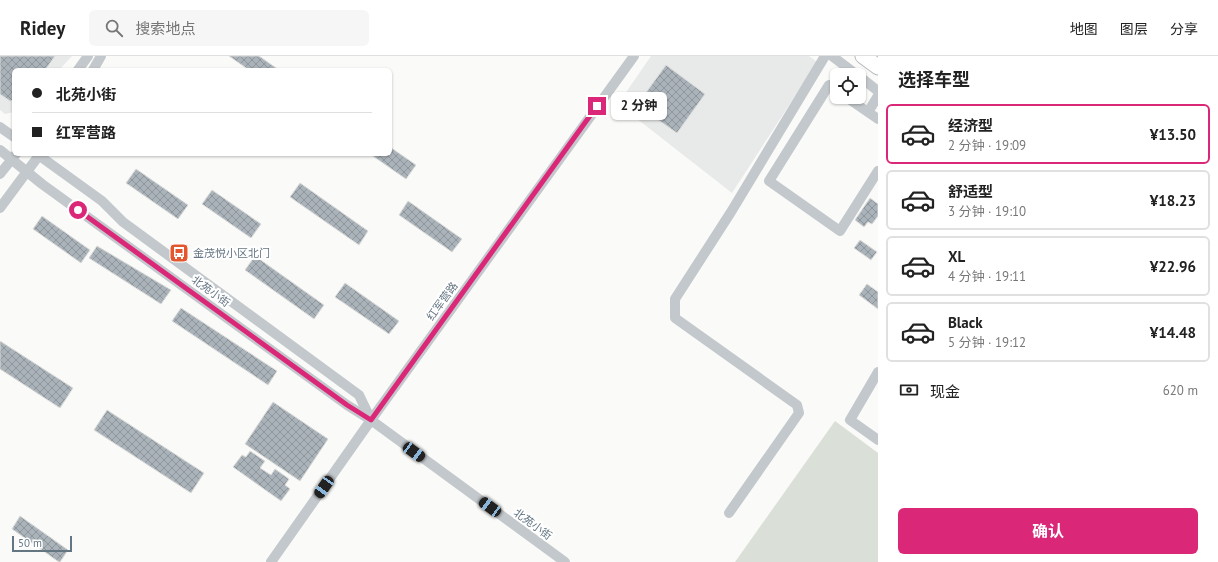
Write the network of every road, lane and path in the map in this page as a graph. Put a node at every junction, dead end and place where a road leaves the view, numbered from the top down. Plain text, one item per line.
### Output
1 (88, 56) edge
2 (101, 56) edge
3 (634, 56) edge
4 (825, 56) edge
5 (832, 56) edge
6 (863, 56) edge
7 (878, 67) edge
8 (79, 68) edge
9 (94, 68) edge
10 (848, 68) edge
11 (866, 82) edge
12 (830, 86) edge
13 (878, 91) edge
14 (878, 96) edge
15 (856, 104) edge
16 (868, 112) junction
17 (878, 119) edge
18 (0, 127) edge
19 (12, 136) edge
20 (0, 150) edge
21 (38, 156) edge
22 (42, 156) edge
23 (14, 157) edge
24 (27, 171) junction
25 (878, 171) edge
26 (0, 174) edge
27 (0, 208) edge
28 (878, 372) edge
29 (371, 420) junction
30 (878, 440) edge
31 (729, 513) dead end
32 (271, 562) edge
33 (565, 562) edge

1 - 8 street
2 - 9 street
3 - 29 street, 红军营路
4 - 31 street
5 - 10 street
6 - 7 highway
11 - 13 street
12 - 25 street
14 - 16 street
15 - 16 street
16 - 17 street
18 - 19 street
20 - 23 street, 北苑小街
21 - 24 street
22 - 29 street, 北苑小街
23 - 24 street, 北苑小街
23 - 26 street
24 - 27 street
24 - 29 street, 北苑小街
28 - 30 street
29 - 32 street, 红军营路
29 - 33 street, 北苑小街

